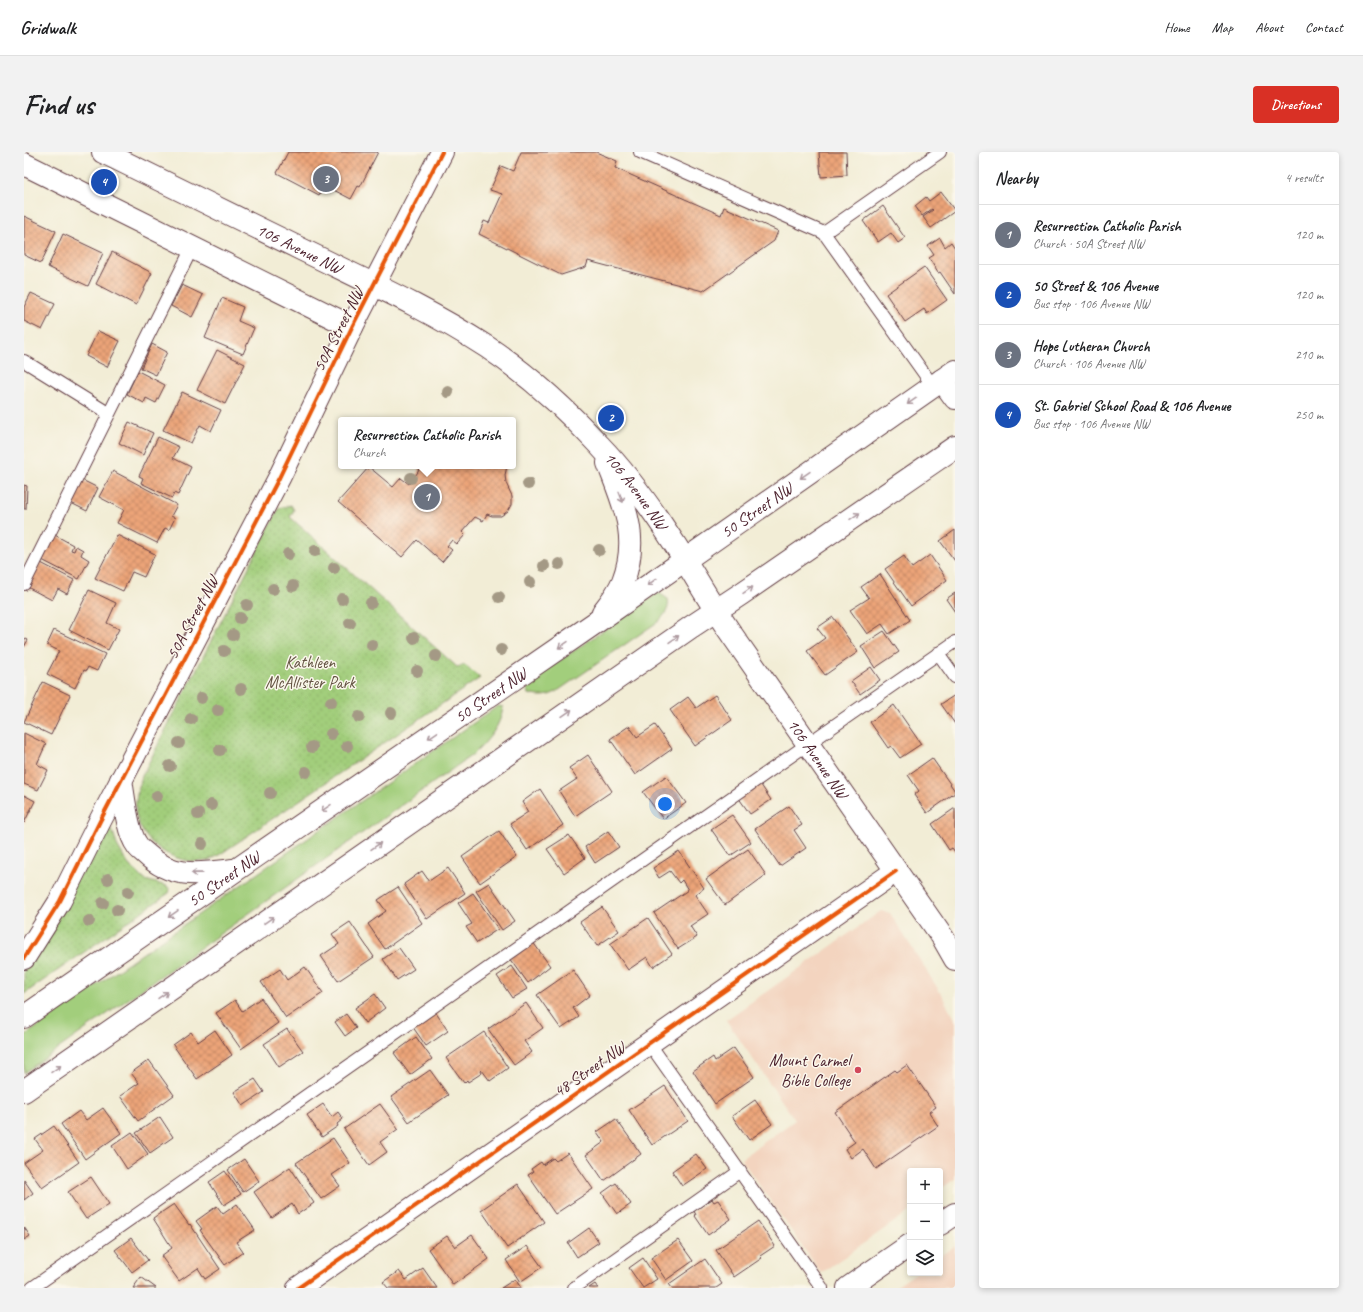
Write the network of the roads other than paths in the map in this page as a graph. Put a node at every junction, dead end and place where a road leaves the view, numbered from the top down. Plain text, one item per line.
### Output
1 (102, 152) edge
2 (442, 152) edge
3 (640, 152) edge
4 (940, 152) edge
5 (24, 164) edge
6 (824, 233) junction
7 (192, 248) junction
8 (375, 285) junction
9 (352, 327) junction
10 (24, 360) edge
11 (943, 379) edge
12 (955, 398) edge
13 (108, 413) junction
14 (602, 447) junction
15 (955, 447) edge
16 (684, 560) junction
17 (24, 584) edge
18 (715, 611) junction
19 (595, 623) junction
20 (955, 642) edge
21 (938, 653) junction
22 (955, 677) edge
23 (807, 744) junction
24 (121, 780) junction
25 (236, 870) junction
26 (896, 871) junction
27 (24, 958) edge
28 (955, 959) edge
29 (24, 1017) edge
30 (649, 1043) junction
31 (24, 1091) edge
32 (740, 1172) junction
33 (955, 1214) edge
34 (943, 1222) edge
35 (907, 1247) edge
36 (32, 1288) edge
37 (298, 1288) edge
38 (574, 1288) edge
39 (822, 1288) edge
40 (848, 1288) edge

1 - 8 street, 106 Avenue NW
2 - 8 street, 50A Street NW
3 - 6 lane
4 - 6 lane
5 - 7 street
6 - 11 lane
7 - 9 street
7 - 13 lane
8 - 9 street, 50A Street NW
8 - 14 street, 106 Avenue NW
9 - 24 street, 50A Street NW
10 - 13 lane
11 - 12 street
11 -> 16 street, 50 Street NW
13 - 17 lane
14 - 16 street, 106 Avenue NW
14 -> 19 street
18 -> 15 street
16 - 18 street, 106 Avenue NW
16 -> 19 street, 50 Street NW
18 - 23 street, 106 Avenue NW
31 -> 18 street
19 -> 25 street, 50 Street NW
20 - 21 lane
21 - 22 lane
21 - 23 lane
23 - 26 street, 106 Avenue NW
23 - 36 lane
25 -> 24 street
24 - 27 street, 50A Street NW
25 -> 29 street, 50 Street NW
26 - 28 street, 106 Avenue NW
26 - 30 street, 48 Street NW
30 - 32 lane
30 - 37 street, 48 Street NW
32 - 38 lane
32 - 39 lane
33 - 34 street
35 - 40 street

